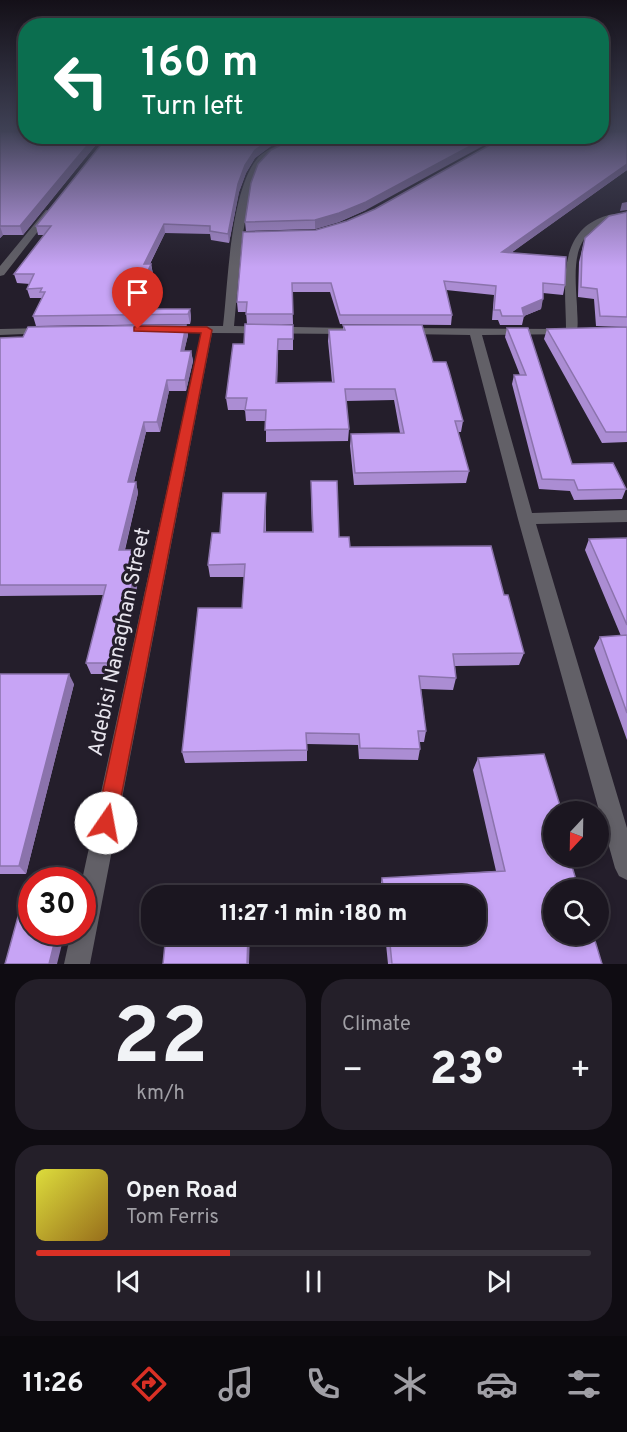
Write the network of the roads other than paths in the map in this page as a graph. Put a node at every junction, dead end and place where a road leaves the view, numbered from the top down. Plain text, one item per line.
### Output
1 (253, 177) edge
2 (58, 200) edge
3 (627, 215) edge
4 (238, 236) junction
5 (271, 236) edge
6 (0, 273) edge
7 (161, 329) edge
8 (207, 330) junction
9 (228, 330) junction
10 (57, 331) edge
11 (358, 331) edge
12 (393, 331) edge
13 (0, 332) edge
14 (475, 332) junction
15 (627, 516) edge
16 (526, 519) junction
17 (627, 868) edge
18 (77, 964) edge

1 - 4 street
2 - 6 street
3 - 14 street
4 - 5 street
4 - 9 street
7 - 8 street
8 - 9 street
8 - 18 street, Adebisi Nanaghan Street
9 - 11 street
10 - 13 street
12 - 14 street
14 - 16 street
15 - 16 street
16 - 17 street

